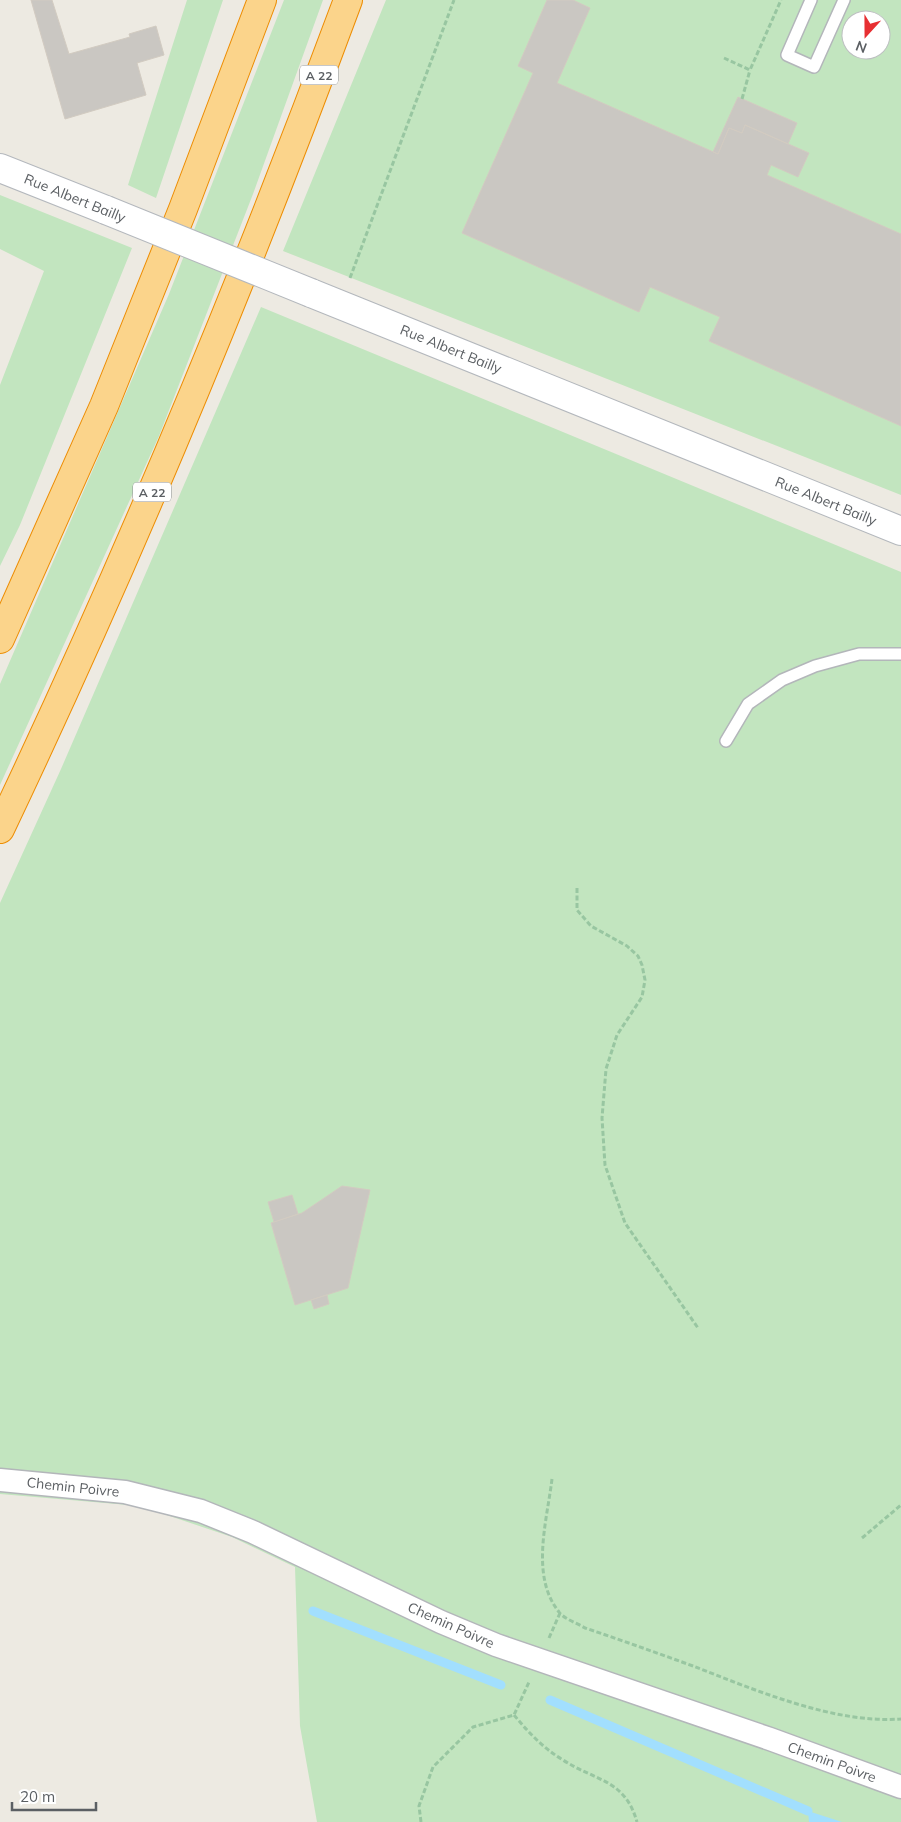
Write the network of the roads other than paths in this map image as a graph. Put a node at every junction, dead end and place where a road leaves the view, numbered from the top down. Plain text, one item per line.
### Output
1 (262, 0) edge
2 (348, 0) edge
3 (361, 0) edge
4 (811, 0) edge
5 (844, 0) edge
6 (291, 150) junction
7 (0, 168) edge
8 (901, 531) edge
9 (0, 639) edge
10 (901, 654) edge
11 (726, 741) dead end
12 (0, 829) edge
13 (0, 1480) edge
14 (901, 1787) edge

1 - 9 highway
2 - 6 highway, A 22
3 - 6 highway
4 - 5 lane
6 - 12 highway, A 22
7 - 8 main road, Rue Albert Bailly, bridge
10 - 11 lane
13 - 14 street, Chemin Poivre

